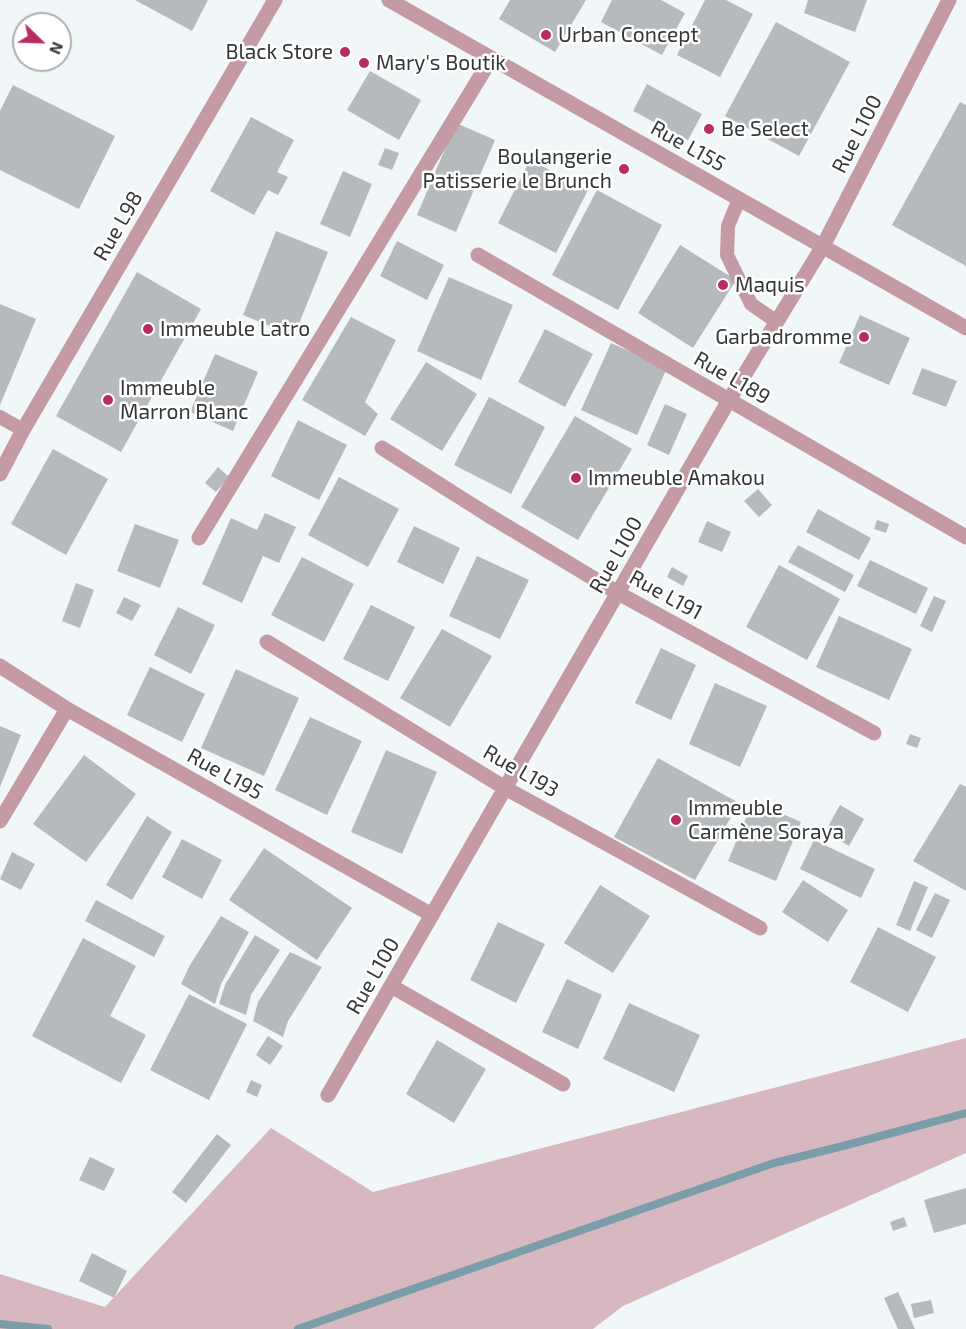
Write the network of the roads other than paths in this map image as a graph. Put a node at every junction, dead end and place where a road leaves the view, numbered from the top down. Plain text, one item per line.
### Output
1 (275, 0) edge
2 (389, 0) edge
3 (949, 0) edge
4 (491, 59) junction
5 (739, 199) junction
6 (824, 246) junction
7 (478, 255) dead end
8 (777, 322) junction
9 (966, 328) edge
10 (729, 400) junction
11 (0, 417) edge
12 (23, 430) junction
13 (382, 448) dead end
14 (0, 474) edge
15 (966, 537) edge
16 (199, 538) dead end
17 (618, 593) junction
18 (267, 642) dead end
19 (0, 666) edge
20 (68, 709) junction
21 (874, 733) dead end
22 (505, 788) junction
23 (0, 821) edge
24 (432, 915) junction
25 (760, 928) dead end
26 (391, 986) junction
27 (563, 1084) dead end
28 (328, 1095) dead end

1 - 12 street, Rue L98
2 - 4 street, Rue L155
3 - 6 street, Rue L100
4 - 5 street, Rue L155
4 - 16 street
5 - 6 street, Rue L155
5 - 8 lane
6 - 8 street, Rue L100
6 - 9 street, Rue L155
7 - 10 street, Rue L189
8 - 10 street, Rue L100
10 - 15 street, Rue L189
10 - 17 street, Rue L100
11 - 12 lane
12 - 14 street, Rue L98
13 - 17 street, Rue L191
17 - 21 street, Rue L191
17 - 22 street, Rue L100
18 - 22 street, Rue L193
19 - 20 street, Rue L195
20 - 23 street
20 - 24 street, Rue L195
22 - 24 street, Rue L100
22 - 25 street, Rue L193
24 - 26 street, Rue L100
26 - 27 street
26 - 28 street, Rue L100

